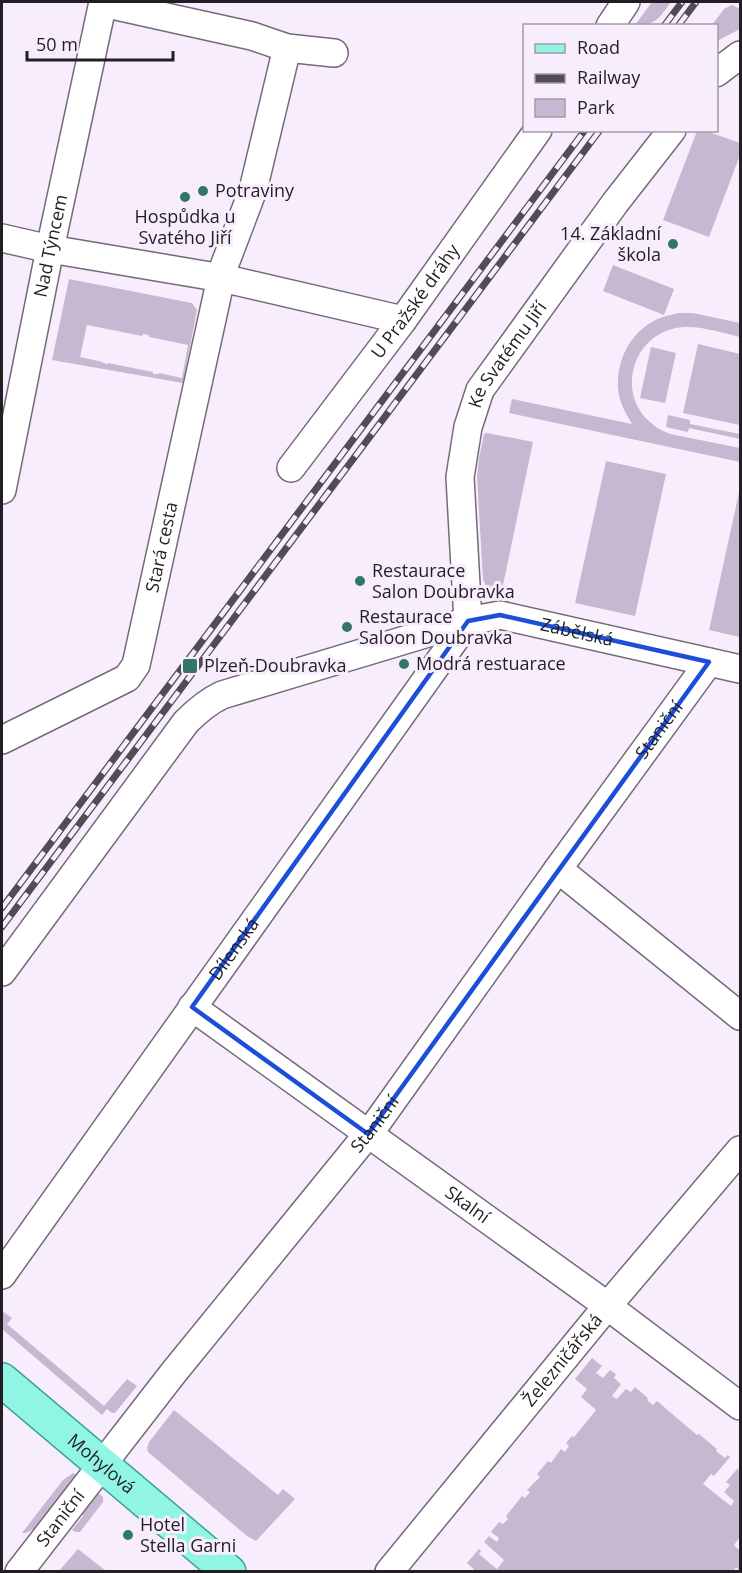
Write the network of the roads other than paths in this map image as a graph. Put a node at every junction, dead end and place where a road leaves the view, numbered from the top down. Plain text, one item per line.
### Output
1 (103, 2) edge
2 (626, 2) edge
3 (611, 24) edge
4 (287, 48) junction
5 (334, 53) dead end
6 (741, 55) edge
7 (718, 72) edge
8 (537, 132) edge
9 (670, 132) edge
10 (2, 238) edge
11 (50, 249) junction
12 (222, 278) junction
13 (403, 320) junction
14 (291, 468) dead end
15 (2, 490) edge
16 (468, 621) junction
17 (709, 662) junction
18 (741, 669) edge
19 (2, 740) edge
20 (558, 869) junction
21 (2, 972) edge
22 (192, 1008) junction
23 (741, 1016) edge
24 (368, 1134) junction
25 (741, 1150) edge
26 (2, 1275) edge
27 (608, 1306) junction
28 (2, 1380) edge
29 (741, 1406) edge
30 (103, 1465) junction
31 (19, 1572) edge
32 (229, 1572) edge
33 (389, 1572) edge

1 - 4 street, Nad Týncem
1 - 11 street, Nad Týncem
2 - 3 street
4 - 5 street, Nad Týncem
4 - 12 street, Stará cesta
6 - 7 street
8 - 13 street, U Pražské dráhy
9 - 16 street, Ke Svatému Jiří
10 - 11 street
11 - 12 street
11 - 15 street, Nad Týncem
12 - 13 street
12 - 19 street, Stará cesta
13 - 14 street, U Pražské dráhy
16 - 17 street, Zábělská
16 - 21 street, Zábělská
16 - 22 street, Dílenská
17 - 18 street, Zábělská
17 - 20 street, Staniční
20 - 23 street
20 - 24 street, Staniční
22 - 24 street, Skalní
22 - 26 street, Dílenská
24 - 27 street, Skalní
24 - 30 street, Staniční
25 - 27 street, Železničářská
27 - 29 street, Skalní
27 - 33 street, Železničářská
28 - 30 main road, Mohylová
30 - 31 street, Staniční
30 - 32 main road, Mohylová

